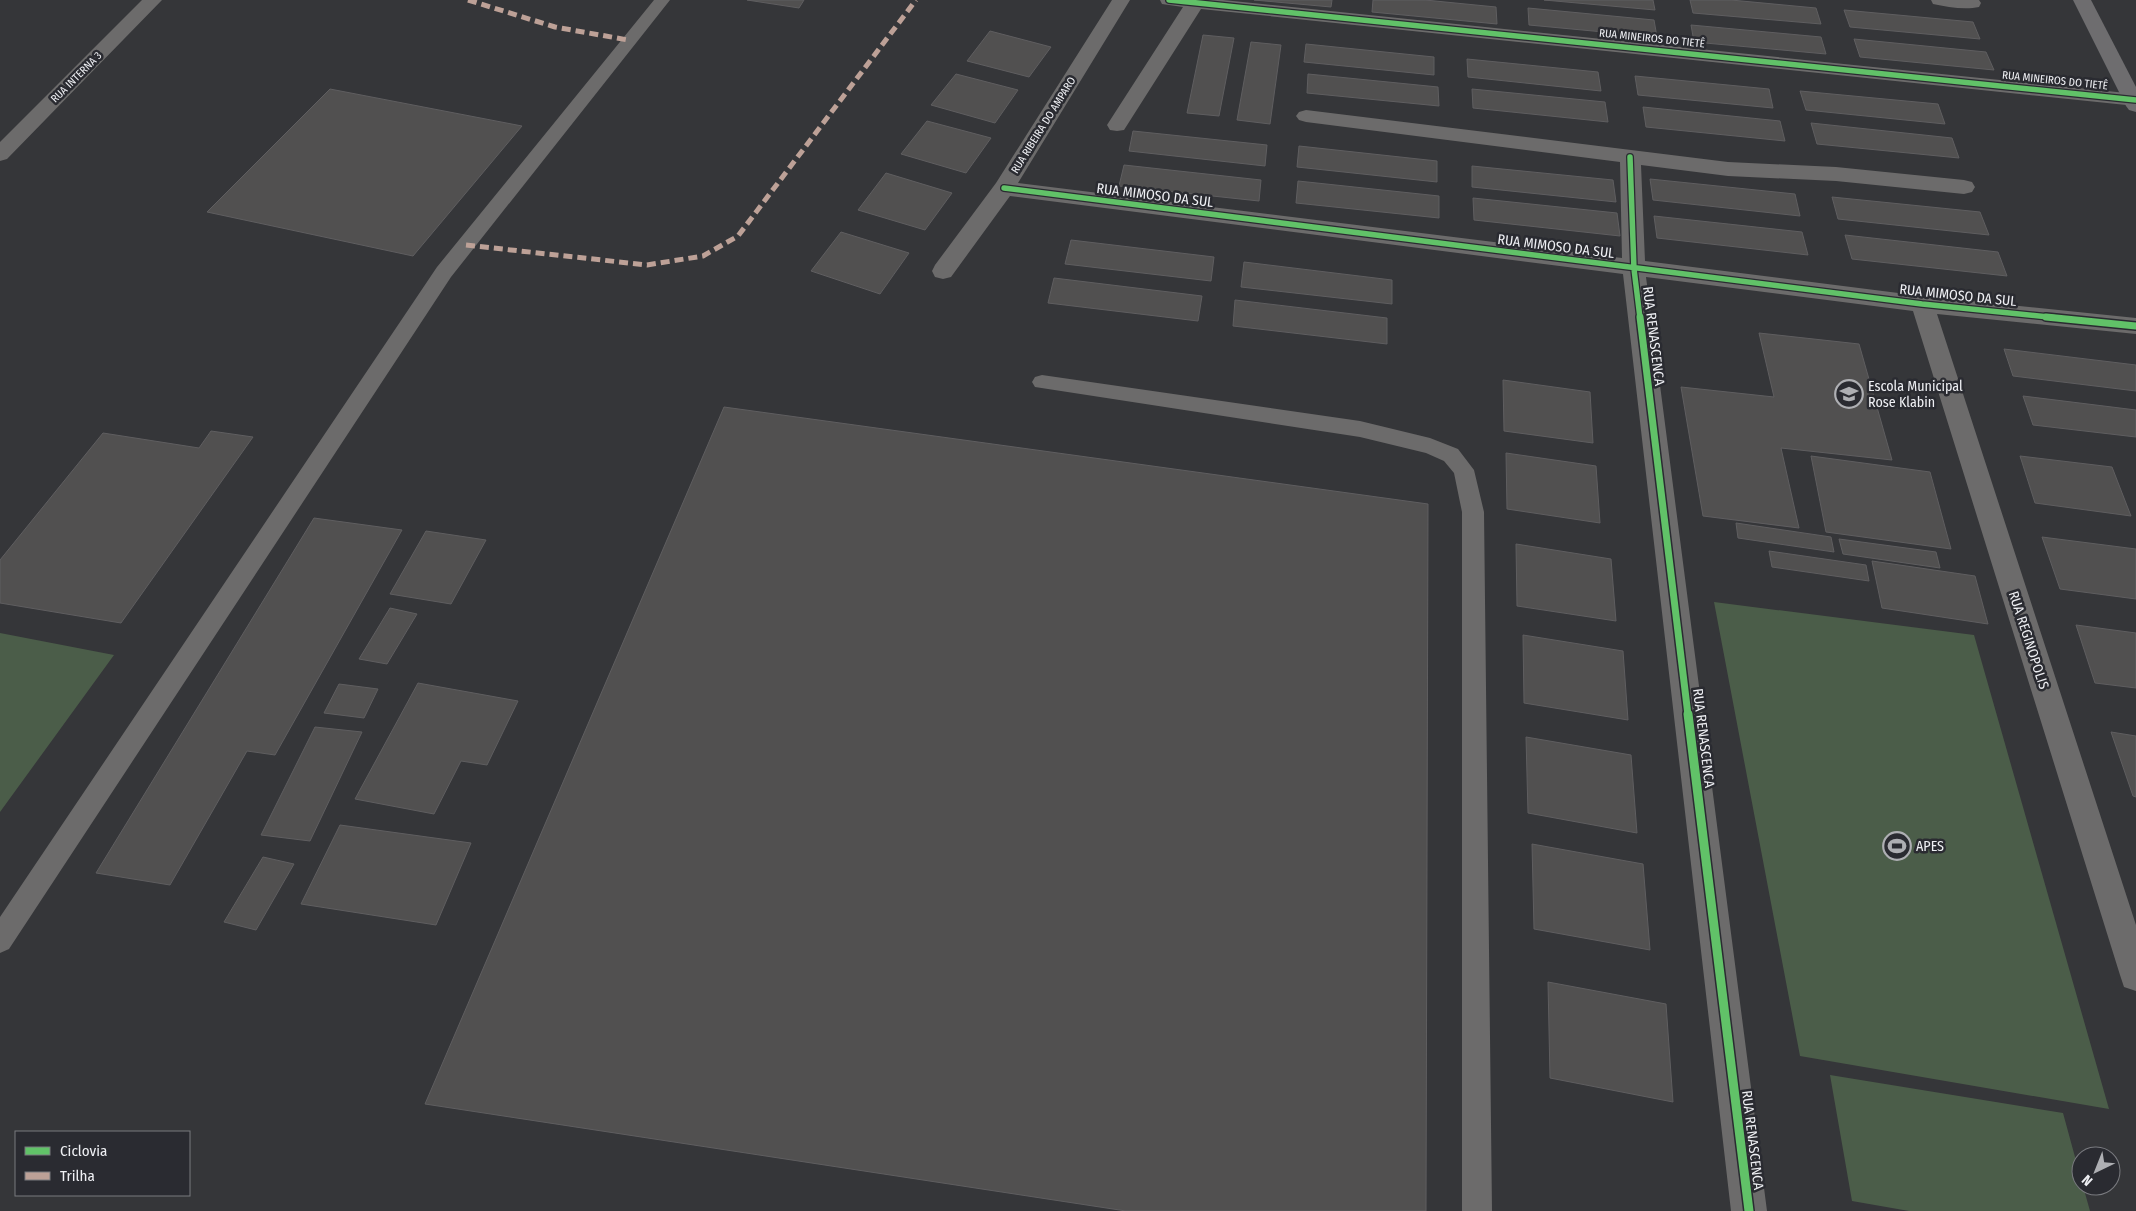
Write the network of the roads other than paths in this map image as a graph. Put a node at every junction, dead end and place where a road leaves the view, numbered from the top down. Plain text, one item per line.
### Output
1 (153, 0) edge
2 (662, 0) edge
3 (1121, 0) edge
4 (1169, 0) edge
5 (1940, 0) edge
6 (2082, 0) edge
7 (1195, 3) junction
8 (1972, 3) dead end
9 (2135, 102) edge
10 (1306, 116) dead end
11 (1117, 125) dead end
12 (0, 154) edge
13 (1630, 157) junction
14 (1964, 187) dead end
15 (1004, 188) junction
16 (1634, 269) junction
17 (944, 271) dead end
18 (1922, 304) junction
19 (2136, 326) edge
20 (1042, 382) dead end
21 (0, 940) edge
22 (2136, 976) edge
23 (1477, 1211) edge
24 (1749, 1211) edge

1 - 12 street, RUA INTERNA 3
2 - 21 lane
3 - 15 street, RUA RIBEIRA DO AMPARO
4 - 7 street, RUA MINEIROS DO TIETÊ
5 - 8 street
6 - 9 main road
7 - 9 street, RUA MINEIROS DO TIETÊ
7 - 11 street
10 - 13 street
13 - 14 street
13 - 16 street, RUA RENASCENCA
15 - 16 street, RUA MIMOSO DA SUL
15 - 17 street, RUA RIBEIRA DO AMPARO
16 - 18 street, RUA MIMOSO DA SUL
16 - 24 street, RUA RENASCENCA
18 - 19 street, RUA MIMOSO DA SUL
18 - 22 street, RUA REGINOPOLIS
20 - 23 lane

